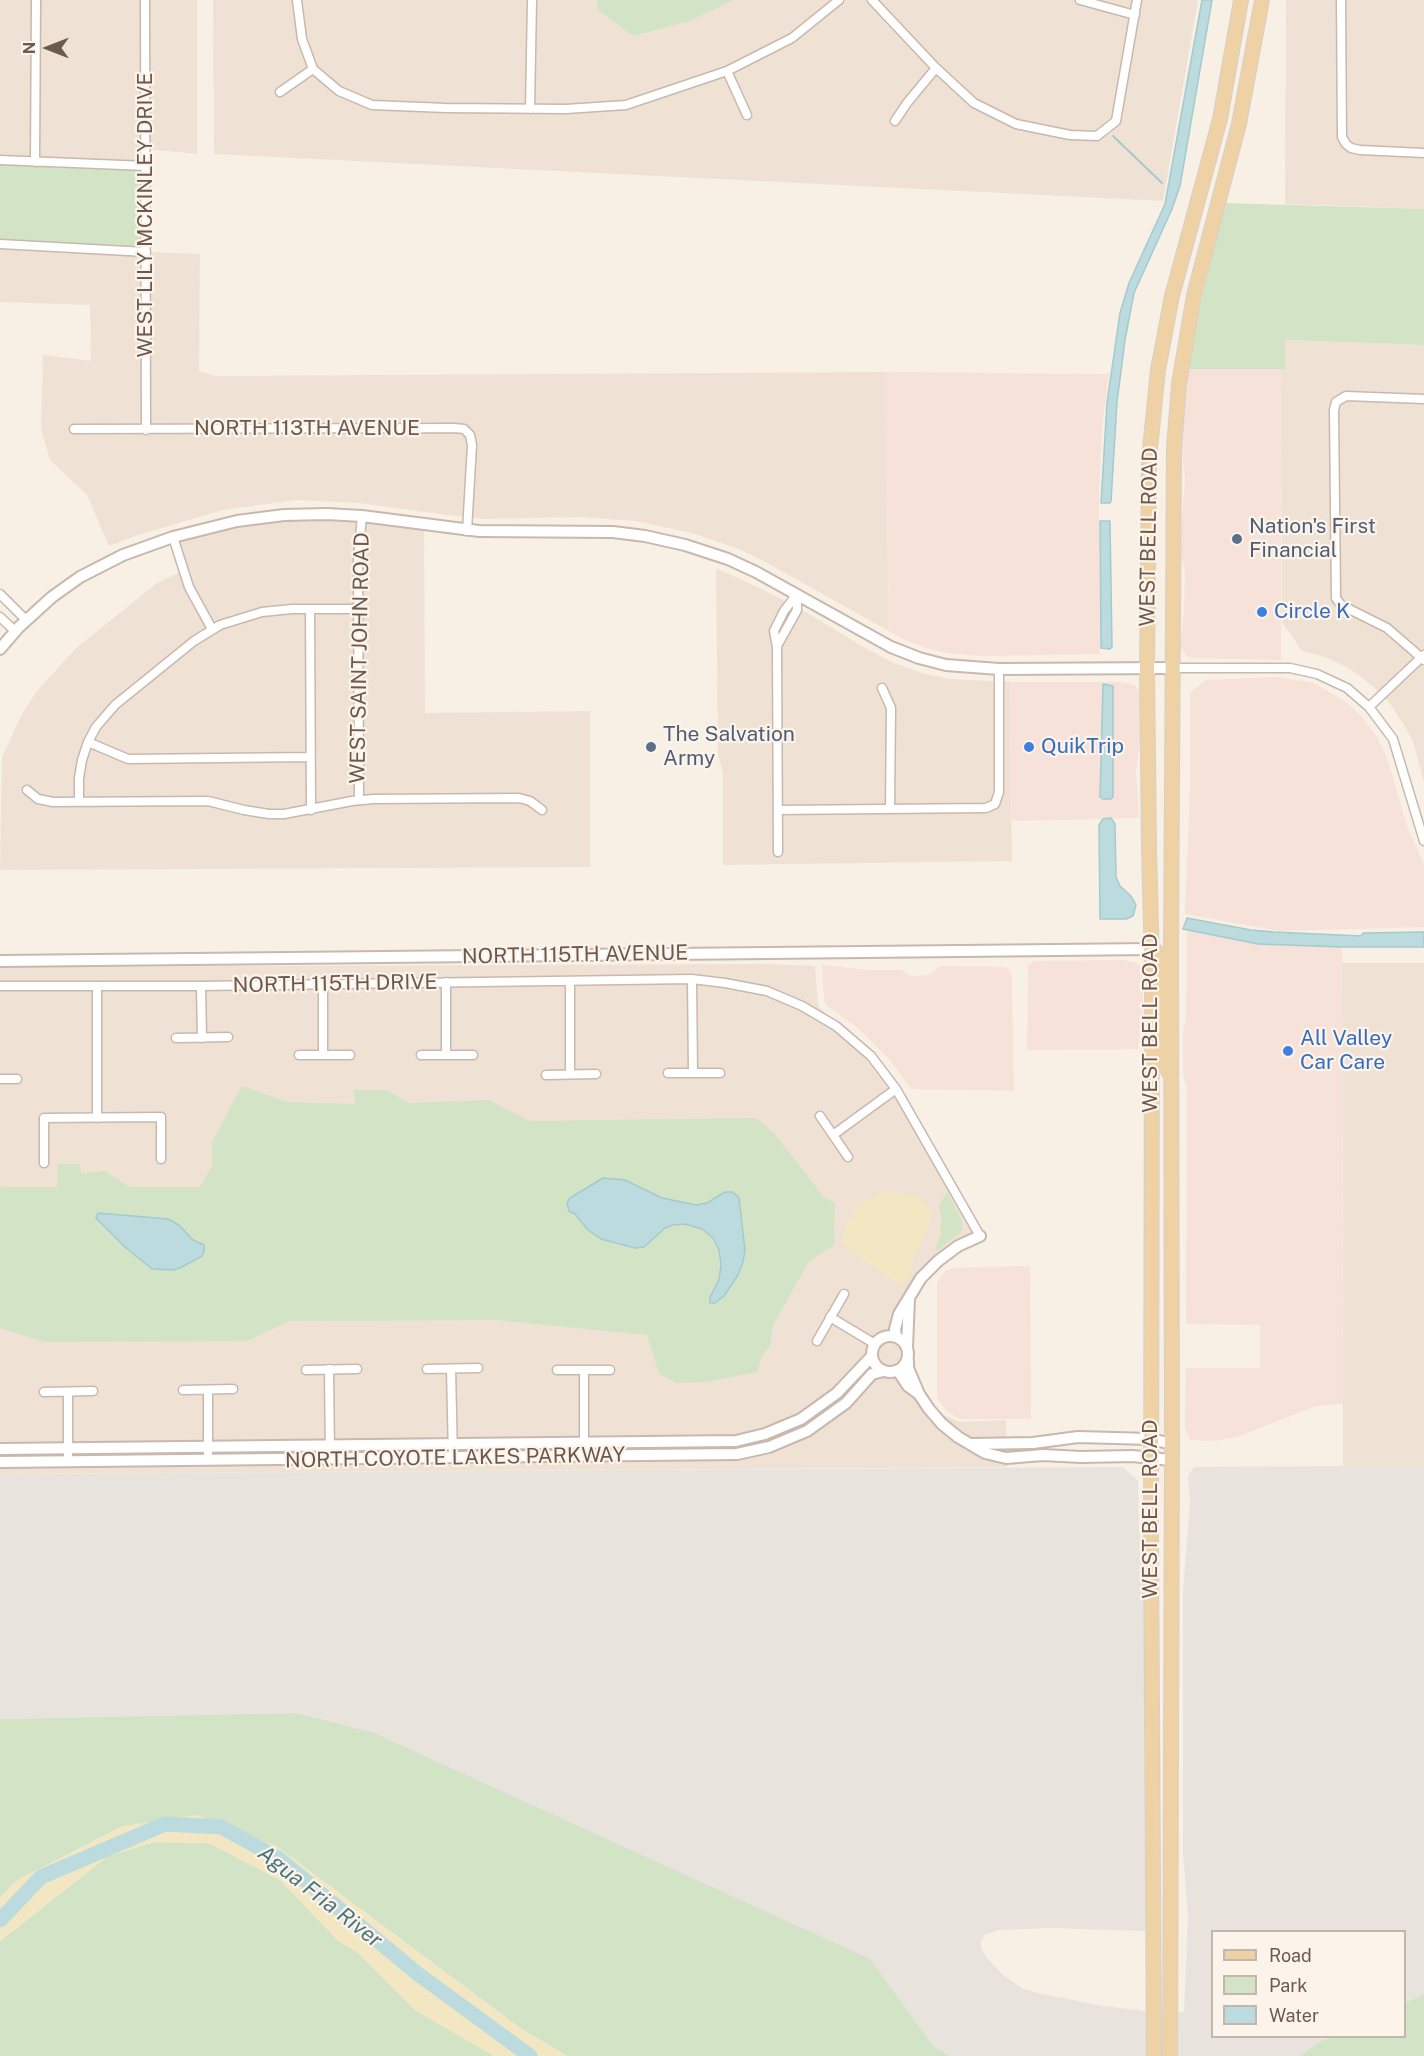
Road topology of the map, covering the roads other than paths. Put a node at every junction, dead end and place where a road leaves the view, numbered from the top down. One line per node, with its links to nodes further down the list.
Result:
1 (36, 0): 22 (street)
2 (145, 0): 23 (street, WEST LILY MCKINLEY DRIVE)
3 (297, 0): 14 (street)
4 (532, 0): 17 (street)
5 (839, 0): 15 (street)
6 (872, 0): 13 (street)
7 (1080, 0): 12 (street)
8 (1137, 0): 12 (street)
9 (1241, 0): 42 (main road, WEST BELL ROAD)
10 (1262, 0): 43 (main road, WEST BELL ROAD)
11 (1341, 0): 20 (street)
12 (1135, 15): 13 (street)
13 (936, 68): 19 (street)
14 (313, 69): 16 (street); 17 (street)
15 (727, 71): 17 (street); 18 (street)
16 (280, 92)
17 (530, 109)
18 (747, 115)
19 (895, 121)
20 (1424, 153)
21 (0, 160): 22 (street)
22 (35, 162): 23 (street)
23 (147, 166): 25 (street, WEST LILY MCKINLEY DRIVE)
24 (0, 244): 25 (street)
25 (146, 252): 28 (street, WEST LILY MCKINLEY DRIVE)
26 (1424, 399): 41 (street)
27 (74, 429): 28 (street, NORTH 113TH AVENUE)
28 (146, 430): 30 (street, NORTH 113TH AVENUE)
29 (362, 516): 30 (street); 31 (street); 35 (street, WEST SAINT JOHN ROAD)
30 (467, 531): 33 (street)
31 (173, 537): 37 (street); 38 (street)
32 (0, 594): 37 (street)
33 (797, 594): 44 (street); 55 (street)
34 (310, 609): 35 (street); 38 (street); 48 (street)
35 (357, 609): 50 (street, WEST SAINT JOHN ROAD)
36 (0, 617): 39 (street)
37 (26, 620): 39 (street)
38 (212, 629): 47 (street)
39 (15, 631): 40 (street)
40 (0, 649)
41 (1423, 657): 46 (street)
42 (1147, 668): 43 (street); 44 (street); 58 (main road, WEST BELL ROAD)
43 (1172, 668): 46 (street); 84 (main road, WEST BELL ROAD)
44 (999, 669): 52 (street)
45 (882, 688): 52 (street)
46 (1369, 707): 56 (street)
47 (88, 742): 48 (street); 51 (street)
48 (310, 757): 53 (street)
49 (27, 790): 51 (street)
50 (359, 800): 53 (street); 54 (street)
51 (79, 802): 53 (street)
52 (890, 808): 55 (street)
53 (311, 810)
54 (542, 810)
55 (778, 810): 57 (street)
56 (1424, 842)
57 (778, 852)
58 (1151, 949): 59 (street, NORTH 115TH AVENUE); 84 (main road); 86 (main road, WEST BELL ROAD)
59 (0, 962)
60 (692, 979): 61 (street, NORTH 115TH DRIVE); 77 (street); 85 (street, NORTH 115TH DRIVE)
61 (570, 981): 62 (street, NORTH 115TH DRIVE); 79 (street)
62 (446, 982): 63 (street, NORTH 115TH DRIVE); 74 (street)
63 (323, 983): 66 (street, NORTH 115TH DRIVE); 71 (street)
64 (0, 986): 65 (street, NORTH 115TH DRIVE)
65 (97, 986): 66 (street, NORTH 115TH DRIVE); 88 (street)
66 (201, 986): 69 (street)
67 (228, 1037): 69 (street)
68 (176, 1038): 69 (street)
69 (202, 1038)
70 (299, 1055): 71 (street)
71 (323, 1055): 72 (street)
72 (350, 1055)
73 (421, 1055): 74 (street)
74 (446, 1055): 75 (street)
75 (473, 1055)
76 (668, 1073): 77 (street)
77 (693, 1073): 78 (street)
78 (720, 1073)
79 (570, 1074): 80 (street); 81 (street)
80 (596, 1074)
81 (546, 1075)
82 (0, 1079): 83 (street)
83 (17, 1079)
84 (1172, 1080): 93 (main road, WEST BELL ROAD)
85 (896, 1089): 89 (street); 95 (street, NORTH 115TH DRIVE)
86 (1151, 1096): 93 (main road); 94 (main road, WEST BELL ROAD)
87 (820, 1116): 89 (street)
88 (97, 1118): 91 (street); 92 (street)
89 (833, 1135): 90 (street)
90 (848, 1157)
91 (161, 1159)
92 (44, 1163)
93 (1171, 1190): 99 (main road, WEST BELL ROAD)
94 (1152, 1224): 99 (main road); 123 (main road, WEST BELL ROAD)
95 (980, 1236): 97 (street)
96 (844, 1294): 98 (street)
97 (909, 1296): 100 (street); 102 (street)
98 (830, 1317): 101 (street); 103 (street)
99 (1171, 1322): 126 (main road, WEST BELL ROAD)
100 (896, 1337): 102 (street); 103 (street)
101 (817, 1341)
102 (907, 1347): 104 (street)
103 (874, 1350): 114 (street); 124 (street, NORTH COYOTE LAKES PARKWAY)
104 (908, 1360): 115 (street); 122 (street)
105 (478, 1368): 109 (street)
106 (329, 1369): 107 (street); 110 (street); 128 (street)
107 (357, 1369)
108 (427, 1369): 109 (street)
109 (451, 1369): 127 (street)
110 (306, 1370)
111 (557, 1370): 112 (street)
112 (584, 1370): 113 (street); 124 (street)
113 (609, 1370)
114 (883, 1371): 115 (street); 132 (street, NORTH COYOTE LAKES PARKWAY)
115 (898, 1371): 122 (street)
116 (208, 1389): 117 (street); 118 (street); 129 (street)
117 (233, 1389)
118 (183, 1390)
119 (93, 1391): 121 (street)
120 (44, 1392): 121 (street)
121 (68, 1392): 130 (street)
122 (919, 1394): 125 (street)
123 (1151, 1439): 125 (street); 126 (street); 134 (main road, WEST BELL ROAD)
124 (584, 1443): 127 (street, NORTH COYOTE LAKES PARKWAY); 132 (street)
125 (972, 1444): 134 (street)
126 (1172, 1444): 137 (main road, WEST BELL ROAD)
127 (453, 1445): 128 (street, NORTH COYOTE LAKES PARKWAY); 133 (street)
128 (330, 1446): 129 (street, NORTH COYOTE LAKES PARKWAY); 135 (street)
129 (208, 1447): 130 (street, NORTH COYOTE LAKES PARKWAY); 136 (street)
130 (68, 1448): 131 (street, NORTH COYOTE LAKES PARKWAY); 138 (street)
131 (0, 1449)
132 (584, 1457): 133 (street, NORTH COYOTE LAKES PARKWAY)
133 (453, 1458): 135 (street, NORTH COYOTE LAKES PARKWAY)
134 (1152, 1458): 137 (street); 140 (main road, WEST BELL ROAD)
135 (330, 1459): 136 (street, NORTH COYOTE LAKES PARKWAY)
136 (208, 1460): 138 (street, NORTH COYOTE LAKES PARKWAY)
137 (1171, 1460): 141 (main road, WEST BELL ROAD)
138 (68, 1461): 139 (street, NORTH COYOTE LAKES PARKWAY)
139 (0, 1462)
140 (1154, 2056)
141 (1170, 2056)

